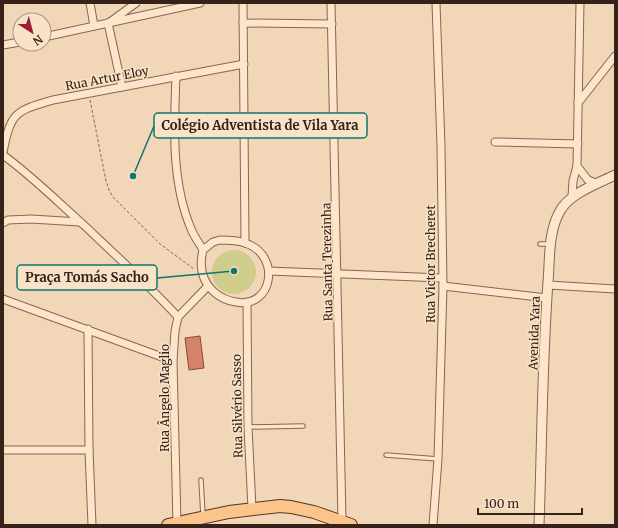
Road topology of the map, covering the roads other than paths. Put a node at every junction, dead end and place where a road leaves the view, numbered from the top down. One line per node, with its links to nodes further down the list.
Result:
1 (90, 3): 11 (street)
2 (136, 3): 8 (street)
3 (200, 3): 8 (street)
4 (243, 3): 9 (street)
5 (332, 3): 10 (street, Rua Santa Terezinha)
6 (436, 3): 33 (street, Rua Victor Brecheret)
7 (580, 3): 17 (street)
8 (108, 23): 11 (street); 16 (street)
9 (243, 23): 10 (street); 14 (street)
10 (332, 24): 32 (street, Rua Santa Terezinha)
11 (94, 26): 12 (street)
12 (52, 35)
13 (615, 56): 17 (street)
14 (244, 64): 15 (street, Rua Artur Eloy); 27 (street)
15 (176, 76): 16 (street, Rua Artur Eloy); 30 (street)
16 (122, 86): 20 (street, Rua Artur Eloy)
17 (578, 103): 19 (street)
18 (495, 142): 19 (street)
19 (578, 144): 21 (street)
20 (3, 153): 25 (street)
21 (577, 166): 23 (street); 24 (street)
22 (615, 175): 23 (street, Avenida Yara)
23 (598, 184): 24 (street, Avenida Yara)
24 (572, 197): 29 (street, Avenida Yara)
25 (80, 222): 26 (street); 41 (street)
26 (3, 223)
27 (246, 243): 30 (street); 31 (street)
28 (540, 244): 29 (lane)
29 (550, 244): 34 (street, Avenida Yara)
30 (203, 250): 35 (street)
31 (269, 270): 32 (street); 40 (street)
32 (338, 273): 33 (street); 53 (street, Rua Santa Terezinha)
33 (442, 278): 36 (street, Rua Victor Brecheret)
34 (548, 285): 37 (street); 38 (street, Avenida Yara)
35 (208, 286): 40 (street); 41 (street)
36 (443, 286): 38 (street); 49 (street, Rua Victor Brecheret)
37 (615, 289)
38 (547, 298): 57 (street, Avenida Yara)
39 (3, 299): 42 (street)
40 (247, 302): 45 (street, Rua Silvério Sasso)
41 (178, 317): 43 (street, Rua Ângelo Maglio)
42 (88, 330): 43 (street); 47 (street)
43 (173, 361): 54 (street, Rua Ângelo Maglio)
44 (302, 426): 45 (lane)
45 (248, 427): 51 (street, Rua Silvério Sasso)
46 (3, 450): 47 (street)
47 (89, 450): 55 (street)
48 (386, 455): 49 (lane)
49 (438, 459): 56 (street, Rua Victor Brecheret)
50 (201, 480): 52 (lane)
51 (252, 508): 52 (main road); 53 (main road)
52 (203, 517): 54 (main road)
53 (347, 523)
54 (172, 524)
55 (92, 525)
56 (433, 525)
57 (539, 525)

